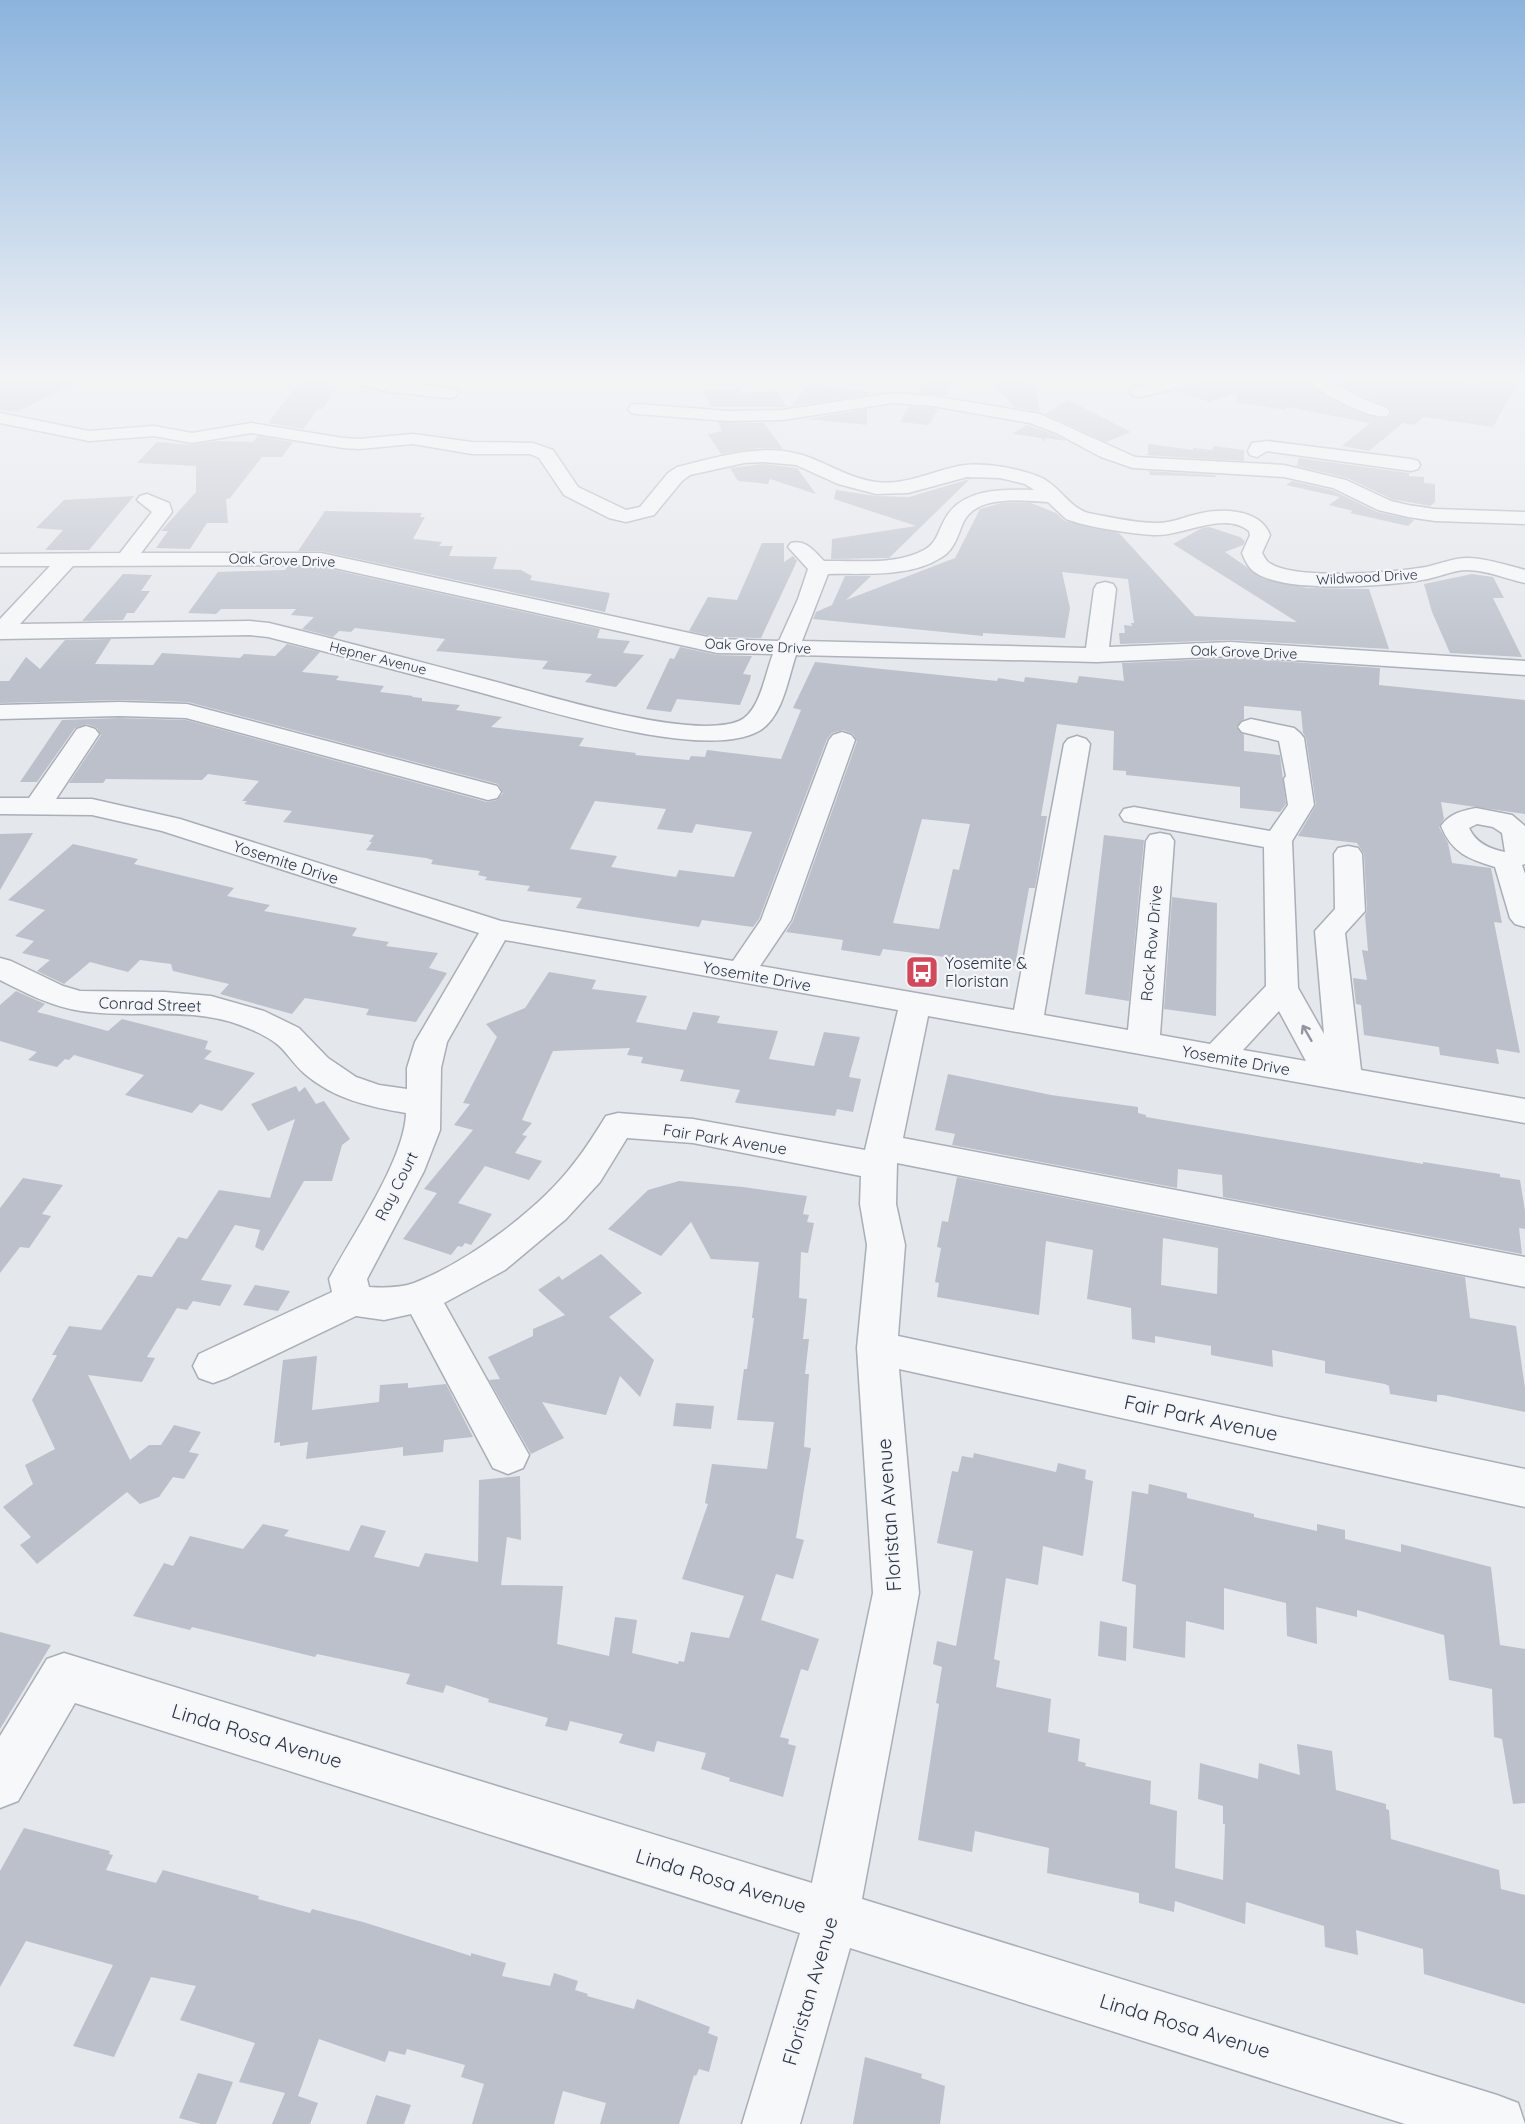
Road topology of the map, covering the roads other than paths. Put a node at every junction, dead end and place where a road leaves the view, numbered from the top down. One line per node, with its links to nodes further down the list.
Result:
1 (562, 477): 2 (street, Wildwood Drive)
2 (675, 477)
3 (839, 477): 4 (street, Wildwood Drive)
4 (944, 477)
5 (1023, 477): 7 (street, Wildwood Drive)
6 (1316, 477): 9 (street)
7 (1053, 496): 14 (street); 15 (street, Wildwood Drive)
8 (147, 500): 12 (street)
9 (1525, 518)
10 (798, 547): 14 (street)
11 (68, 559): 12 (street, Oak Grove Drive); 13 (street, Oak Grove Drive); 17 (street)
12 (126, 559): 18 (street, Oak Grove Drive)
13 (0, 560)
14 (819, 568): 18 (street)
15 (1525, 577)
16 (1105, 589): 19 (street)
17 (0, 632): 18 (street, Hepner Avenue)
18 (787, 648): 19 (street, Oak Grove Drive)
19 (1097, 656): 20 (street, Oak Grove Drive)
20 (1525, 668)
21 (0, 712): 26 (street)
22 (1251, 727): 31 (street)
23 (86, 734): 28 (street)
24 (842, 740): 37 (street)
25 (1077, 744): 40 (street)
26 (488, 792)
27 (0, 806): 28 (street, Yosemite Drive)
28 (39, 806): 35 (street, Yosemite Drive)
29 (1134, 815): 31 (street)
30 (1160, 841): 41 (street, Rock Row Drive)
31 (1278, 841): 38 (street)
32 (1348, 854): 43 (street)
33 (1507, 862): 34 (street)
34 (1525, 918)
35 (496, 929): 37 (street, Yosemite Drive); 44 (street, Ray Court)
36 (0, 968): 44 (street, Conrad Street)
37 (740, 973): 39 (street, Yosemite Drive)
38 (1282, 988): 42 (street); 43 (street, one-way to 38)
39 (915, 1004): 40 (street, Yosemite Drive); 46 (street, Floristan Avenue)
40 (1027, 1024): 41 (street, Yosemite Drive)
41 (1143, 1044): 42 (street, Yosemite Drive)
42 (1217, 1057): 43 (street, Yosemite Drive)
43 (1339, 1078): 45 (street, Yosemite Drive)
44 (425, 1104): 49 (street, Ray Court)
45 (1525, 1111)
46 (881, 1157): 47 (street); 48 (street, Fair Park Avenue); 50 (street, Floristan Avenue)
47 (1525, 1272)
48 (421, 1297): 49 (street, Fair Park Avenue); 52 (street)
49 (353, 1300): 51 (street)
50 (877, 1348): 53 (street, Fair Park Avenue); 55 (street, Floristan Avenue)
51 (213, 1366)
52 (508, 1455)
53 (1525, 1488)
54 (0, 1783): 55 (street, Linda Rosa Avenue)
55 (832, 1916): 56 (street, Floristan Avenue); 57 (street, Linda Rosa Avenue)
56 (771, 2124)
57 (1497, 2124)

